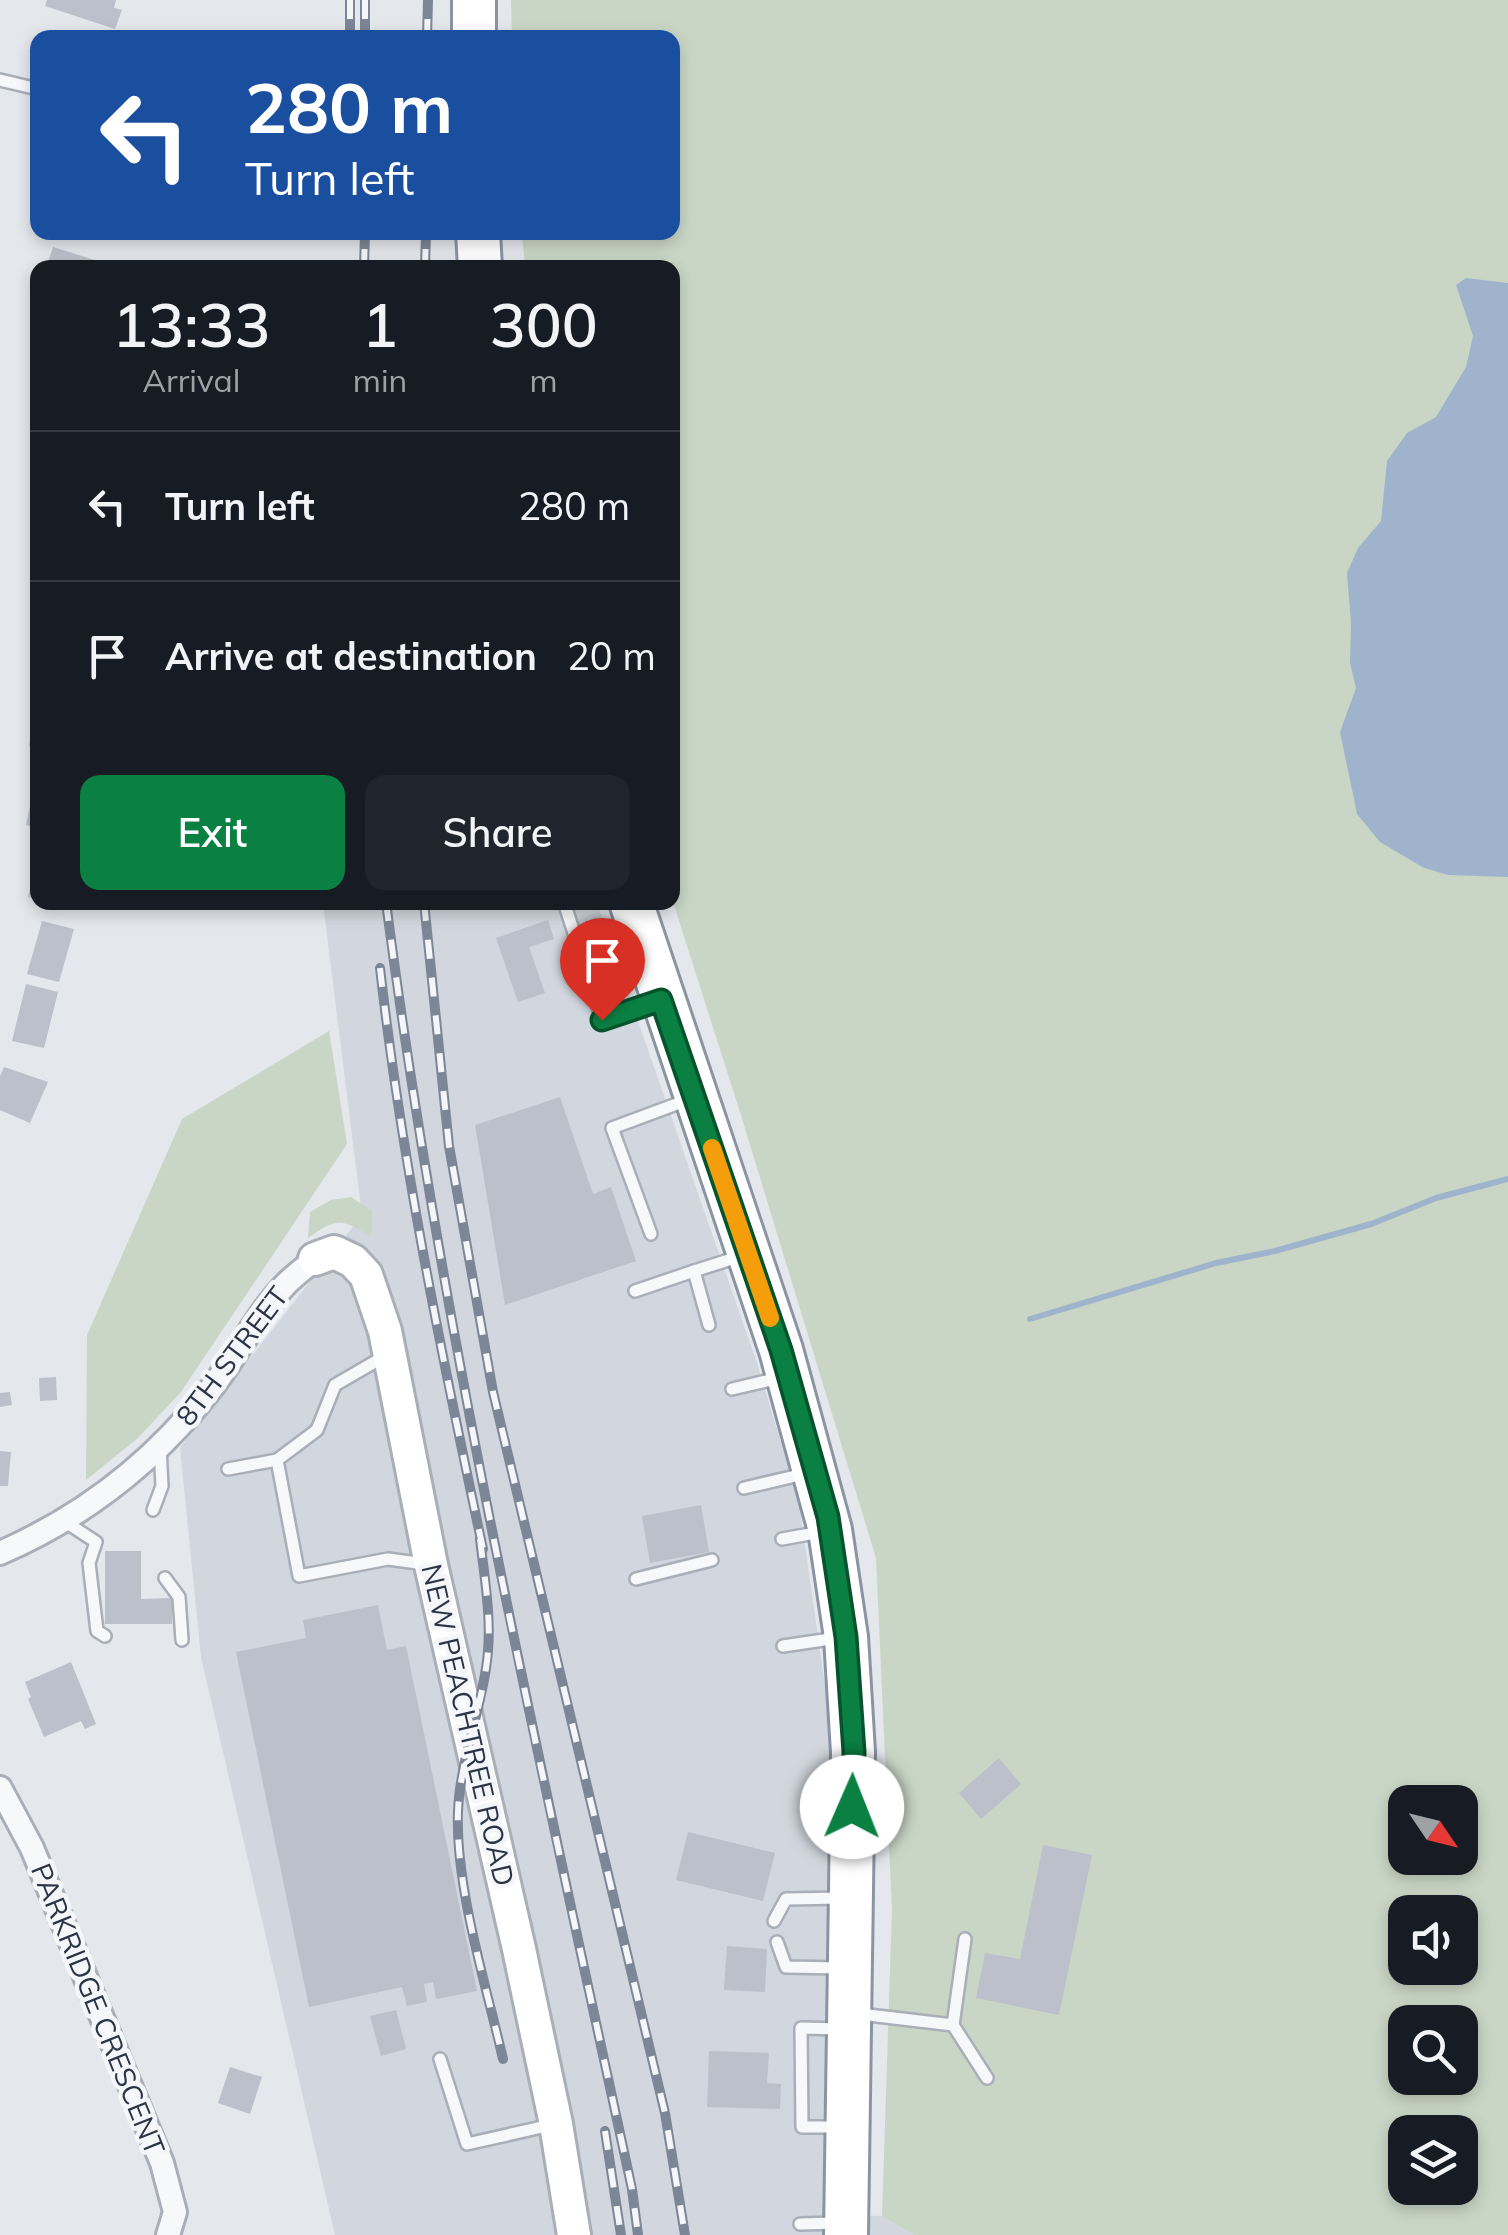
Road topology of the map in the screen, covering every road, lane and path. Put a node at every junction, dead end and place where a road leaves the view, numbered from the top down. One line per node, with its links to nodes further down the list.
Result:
1 (474, 0): 2 (highway)
2 (474, 30)
3 (0, 80): 4 (lane)
4 (30, 86)
5 (567, 910): 7 (lane)
6 (633, 910): 7 (highway)
7 (661, 1000): 8 (highway)
8 (694, 1098): 9 (lane); 10 (highway)
9 (652, 1234)
10 (748, 1254): 12 (lane); 16 (highway)
11 (316, 1259): 15 (street, NEW PEACHTREE ROAD); 18 (street, 8TH STREET)
12 (694, 1270): 13 (lane); 14 (lane)
13 (635, 1292)
14 (709, 1325)
15 (389, 1354): 19 (lane); 29 (street, NEW PEACHTREE ROAD)
16 (788, 1376): 17 (lane); 21 (highway)
17 (732, 1389)
18 (160, 1447): 23 (lane); 24 (street, 8TH STREET)
19 (276, 1460): 20 (lane); 29 (lane)
20 (228, 1469)
21 (816, 1472): 22 (lane); 25 (highway)
22 (744, 1488)
23 (153, 1510)
24 (64, 1521): 27 (street, 8TH STREET); 32 (lane)
25 (830, 1530): 26 (lane); 33 (highway)
26 (782, 1539)
27 (0, 1553)
28 (712, 1560): 31 (lane)
29 (431, 1565): 46 (street, NEW PEACHTREE ROAD)
30 (165, 1578): 34 (lane)
31 (636, 1579)
32 (104, 1636)
33 (846, 1637): 35 (lane); 37 (highway)
34 (182, 1640)
35 (783, 1646)
36 (0, 1788): 49 (street, PARKRIDGE CRESCENT)
37 (853, 1898): 38 (lane); 41 (highway)
38 (774, 1922)
39 (965, 1939): 43 (lane)
40 (776, 1942): 41 (lane)
41 (851, 1968): 42 (highway)
42 (851, 2021): 43 (lane); 48 (highway)
43 (953, 2025): 45 (lane)
44 (440, 2059): 46 (lane)
45 (987, 2078)
46 (556, 2124): 50 (street, NEW PEACHTREE ROAD)
47 (800, 2224): 48 (lane)
48 (846, 2229)
49 (168, 2235)
50 (574, 2235)

